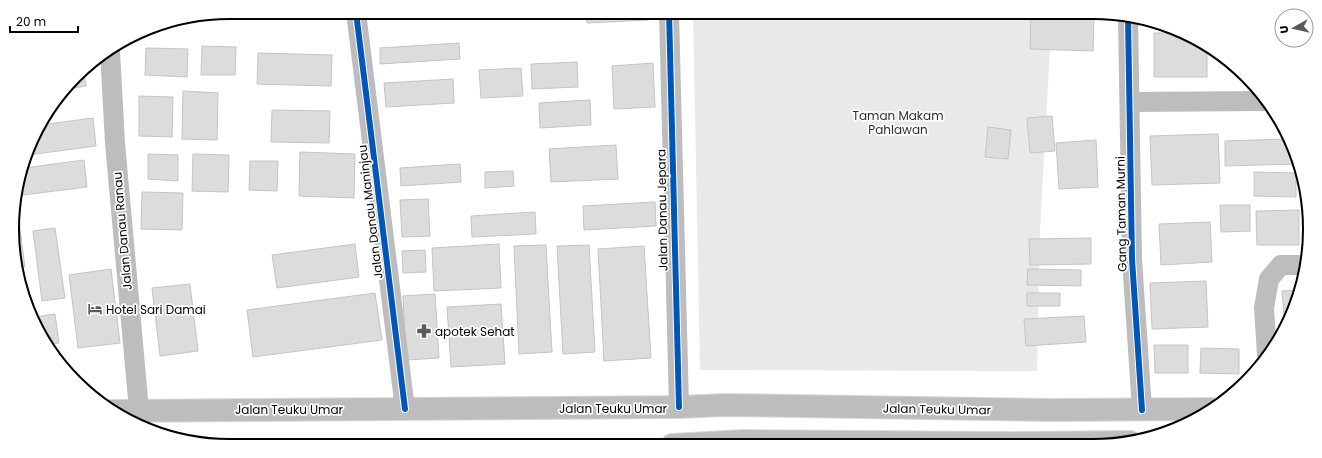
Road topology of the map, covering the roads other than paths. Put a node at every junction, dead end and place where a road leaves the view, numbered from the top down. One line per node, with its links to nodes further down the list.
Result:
1 (357, 19): 11 (street, Jalan Danau Maninjau)
2 (669, 19): 10 (street, Jalan Danau Jepara)
3 (1128, 22): 6 (street, Gang Taman Murni)
4 (110, 55): 13 (street, Jalan Danau Ranau)
5 (1259, 100): 6 (street)
6 (1130, 102): 15 (street, Gang Taman Murni)
7 (1300, 265): 8 (street)
8 (1267, 348)
9 (745, 406): 10 (highway, Jalan Teuku Umar); 14 (highway, Jalan Teuku Umar); 17 (highway)
10 (679, 407): 11 (highway, Jalan Teuku Umar)
11 (405, 409): 13 (highway, Jalan Teuku Umar)
12 (1201, 409): 15 (highway, Jalan Teuku Umar)
13 (138, 410): 16 (highway, Jalan Teuku Umar)
14 (1052, 410): 15 (highway, Jalan Teuku Umar); 18 (highway)
15 (1142, 410)
16 (123, 411)
17 (744, 439)
18 (1056, 439)

